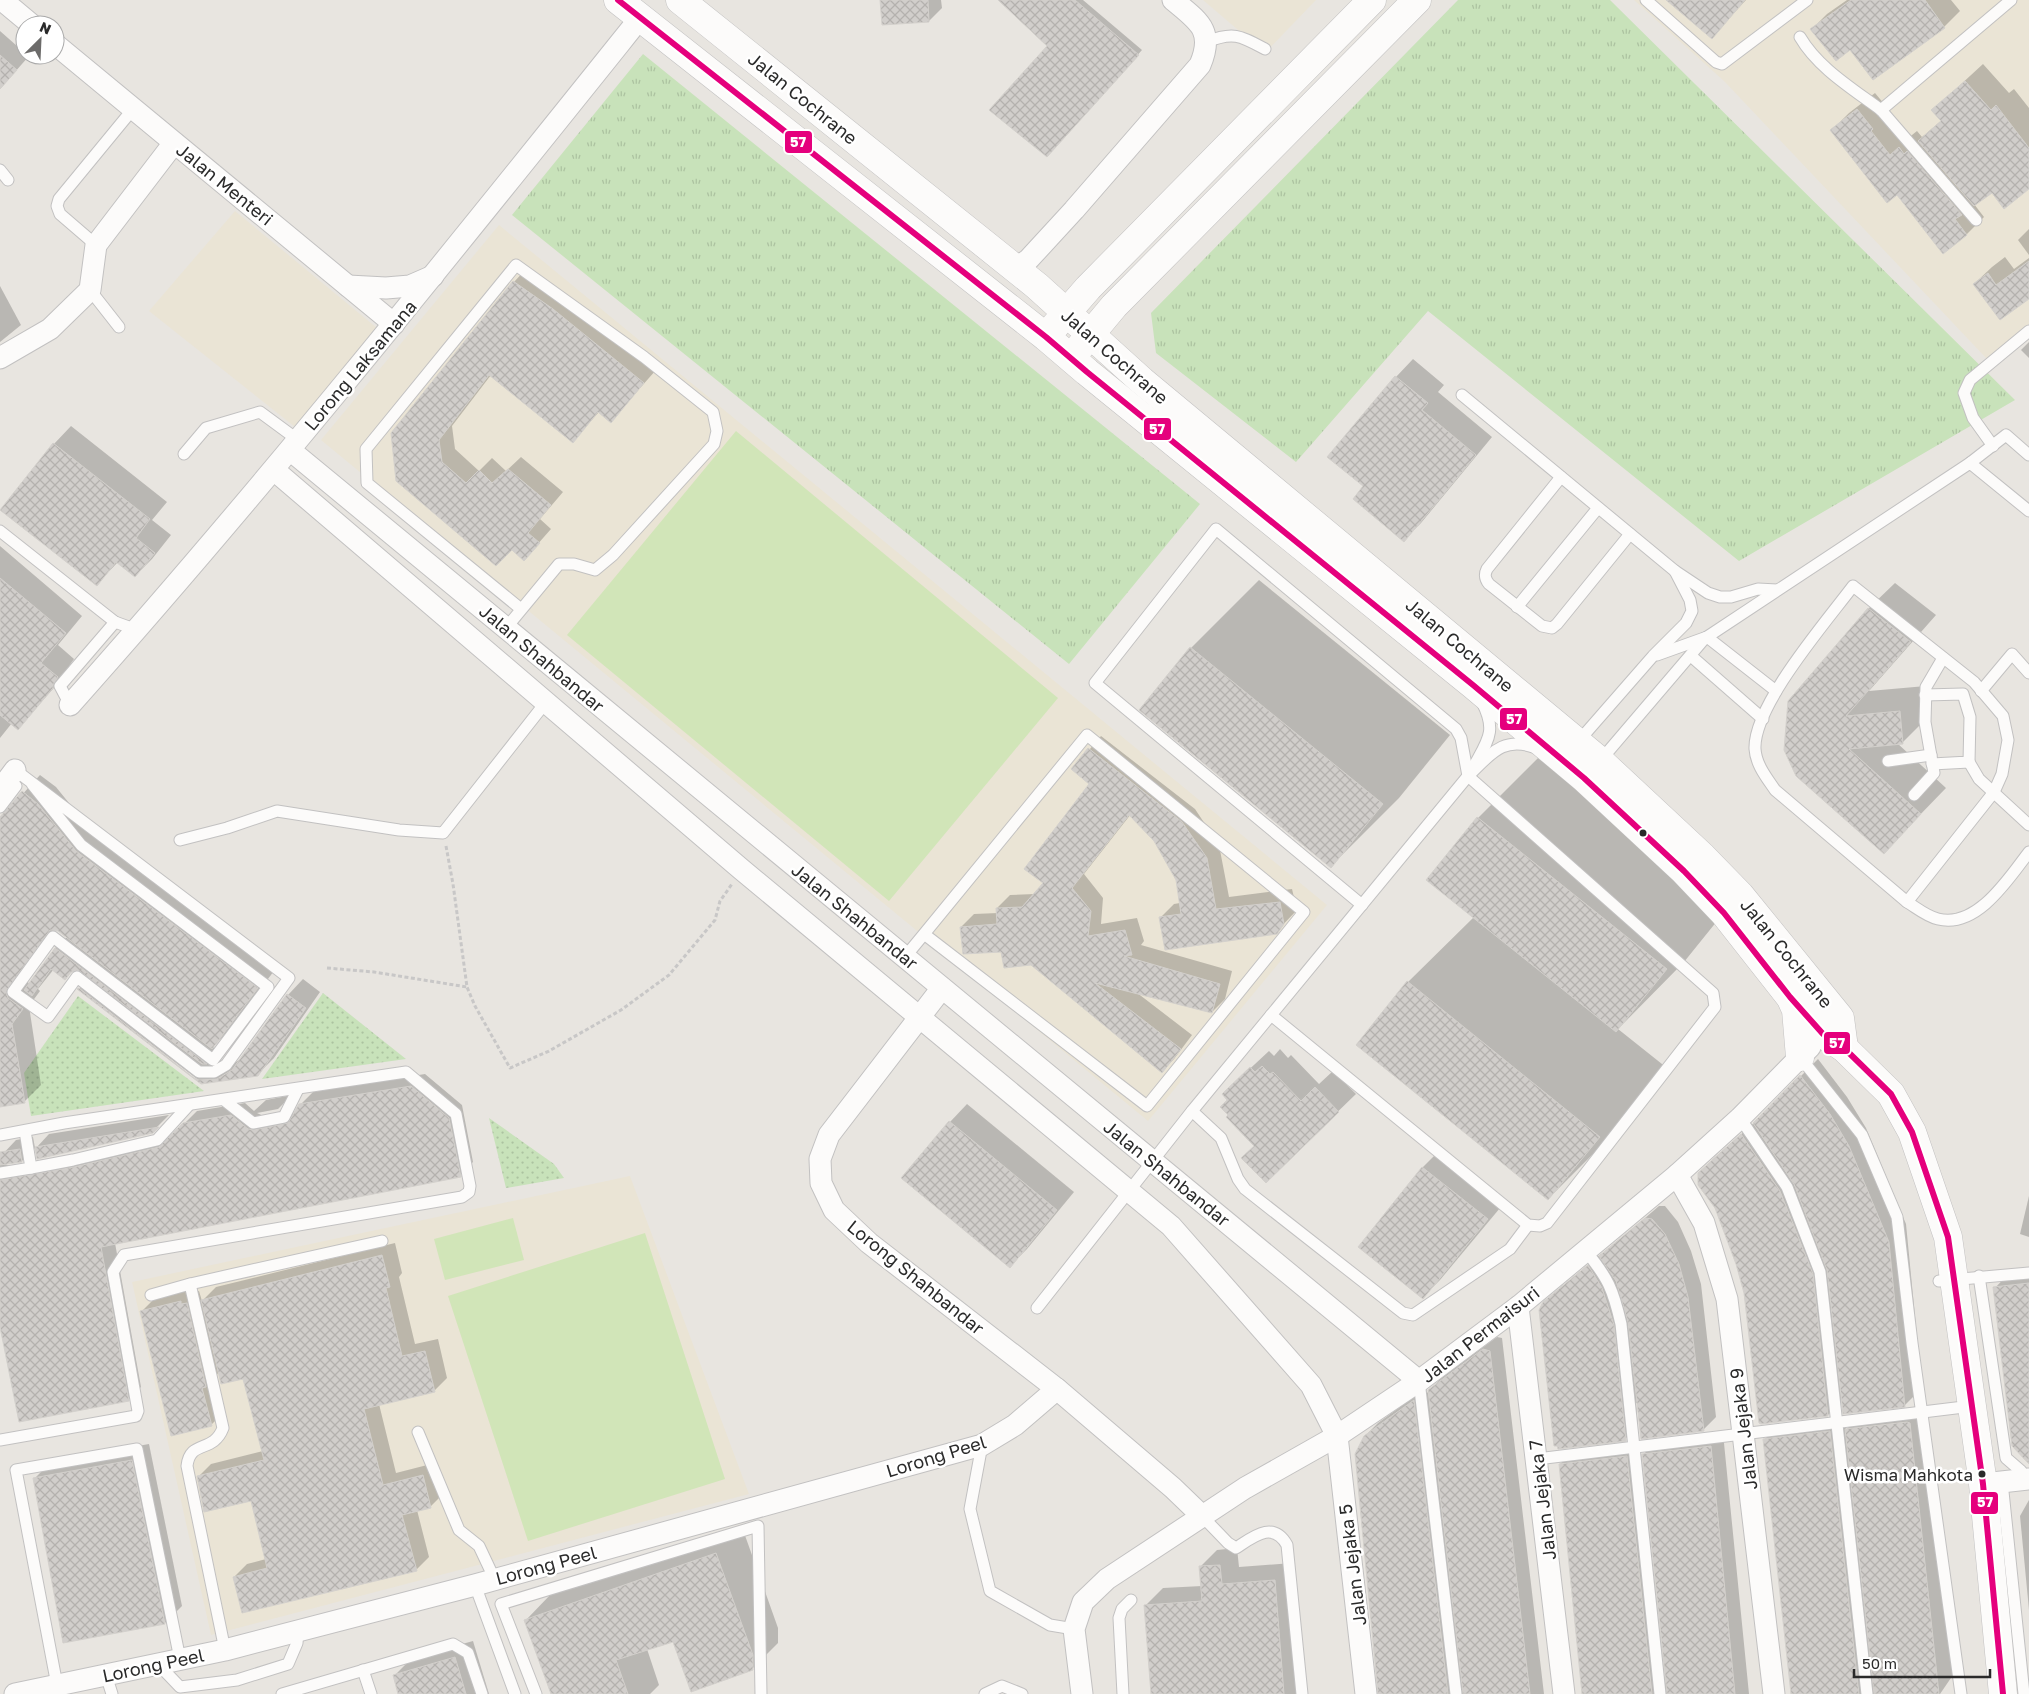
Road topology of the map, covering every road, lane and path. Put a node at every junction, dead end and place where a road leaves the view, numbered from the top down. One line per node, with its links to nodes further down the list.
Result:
1 (2, 0): 10 (street)
2 (618, 0): 11 (street, Jalan Cochrane)
3 (680, 0): 23 (street, Jalan Cochrane)
4 (1173, 0): 13 (street)
5 (1372, 0): 27 (street)
6 (1417, 0): 31 (street)
7 (1646, 0): 8 (lane)
8 (1807, 0)
9 (2011, 0): 17 (lane)
10 (20, 15)
11 (640, 18): 24 (street, Lorong Laksamana); 32 (street, Jalan Cochrane)
12 (1800, 37): 17 (lane)
13 (1207, 42): 14 (lane); 23 (street)
14 (1265, 49)
15 (65, 52): 16 (street, Jalan Menteri)
16 (133, 108): 18 (street, Jalan Menteri); 22 (lane)
17 (1882, 110): 21 (lane)
18 (174, 143): 22 (street); 25 (street, Jalan Menteri)
19 (0, 170): 20 (lane)
20 (8, 180)
21 (1976, 220)
22 (96, 245): 26 (street)
23 (1015, 269): 27 (street, Jalan Cochrane)
24 (434, 276): 25 (street); 28 (street, Lorong Laksamana)
25 (348, 286): 28 (street, Jalan Menteri)
26 (90, 290): 29 (lane); 33 (street)
27 (1066, 313): 31 (street, Jalan Cochrane); 32 (street)
28 (394, 324): 36 (street, Lorong Laksamana)
29 (119, 327)
30 (2029, 331): 37 (lane)
31 (1090, 334): 34 (street); 66 (street, Jalan Cochrane)
32 (1046, 337): 34 (street, Jalan Cochrane)
33 (0, 358)
34 (1070, 358): 59 (street, Jalan Cochrane)
35 (1462, 395): 42 (lane)
36 (294, 445): 38 (lane); 41 (street, Lorong Laksamana); 52 (street, Jalan Shahbandar)
37 (1993, 446): 39 (lane); 40 (lane)
38 (184, 454)
39 (2029, 455)
40 (1970, 463): 44 (lane); 48 (lane)
41 (274, 470): 53 (street, Lorong Laksamana); 63 (street, Jalan Shahbandar)
42 (1561, 477): 43 (lane); 49 (lane)
43 (1598, 508): 46 (lane); 49 (lane)
44 (2029, 511)
45 (0, 531): 51 (lane)
46 (1630, 534): 47 (lane); 49 (lane)
47 (1675, 571): 48 (lane); 55 (lane)
48 (1777, 590): 54 (lane)
49 (1518, 607)
50 (521, 609): 50 (lane); 52 (lane)
51 (115, 622): 53 (lane); 64 (lane)
52 (506, 628): 85 (street, Jalan Shahbandar)
53 (136, 630): 64 (street, Lorong Laksamana)
54 (1706, 637): 55 (lane); 56 (lane); 60 (lane)
55 (1652, 656): 66 (lane)
56 (1690, 656): 65 (lane); 70 (lane)
57 (1943, 658): 60 (lane); 61 (lane); 62 (lane)
58 (2029, 673): 61 (lane)
59 (1473, 685): 66 (street, Jalan Cochrane); 71 (lane)
60 (1776, 691): 65 (lane)
61 (1981, 691): 74 (lane)
62 (1925, 695): 67 (lane); 69 (lane)
63 (546, 702): 78 (lane); 81 (street, Jalan Shahbandar)
64 (70, 705)
65 (1763, 719): 82 (lane)
66 (1570, 751): 70 (street, Jalan Cochrane); 71 (lane)
67 (1931, 760): 68 (lane); 69 (lane); 75 (lane)
68 (1888, 761)
69 (1969, 762): 74 (lane)
70 (1592, 770): 89 (street, Jalan Cochrane); 92 (street, Jalan Cochrane)
71 (1468, 776): 83 (lane); 83 (lane); 106 (lane)
72 (23, 777): 72 (lane); 73 (street); 76 (lane)
73 (0, 790)
74 (1994, 792): 77 (lane); 82 (lane)
75 (1914, 795)
76 (0, 807)
77 (2029, 825)
78 (443, 833): 79 (lane); 87 (path)
79 (180, 840)
80 (2029, 852): 82 (lane)
81 (741, 869): 87 (path); 91 (street, Jalan Shahbandar)
82 (1907, 902)
83 (1362, 905): 90 (lane)
84 (924, 934): 84 (lane); 85 (lane)
85 (905, 957): 88 (street, Jalan Shahbandar)
86 (327, 968): 87 (path)
87 (467, 987)
88 (942, 988): 91 (street, Lorong Shahbandar); 101 (street, Jalan Shahbandar)
89 (1790, 997): 92 (street, Jalan Cochrane); 93 (street)
90 (1271, 1015): 97 (lane); 106 (lane)
91 (919, 1018): 105 (street, Jalan Shahbandar); 116 (street, Lorong Shahbandar)
92 (1836, 1033): 93 (street, Jalan Permaisuri); 110 (street)
93 (1800, 1057): 98 (street, Jalan Permaisuri); 118 (lane)
94 (298, 1089): 95 (lane); 95 (lane); 123 (lane)
95 (224, 1100): 96 (lane)
96 (188, 1106): 99 (lane); 102 (lane)
97 (1192, 1111): 101 (lane); 106 (lane)
98 (1740, 1118): 104 (street, Jalan Permaisuri); 119 (lane)
99 (25, 1131): 100 (lane); 102 (lane)
100 (0, 1135)
101 (1152, 1161): 105 (lane); 115 (street, Jalan Shahbandar)
102 (31, 1168): 103 (lane)
103 (0, 1173)
104 (1677, 1175): 108 (street, Jalan Permaisuri); 121 (street, Jalan Jejaka 9)
105 (1128, 1191): 114 (lane); 122 (street, Jalan Shahbandar)
106 (1528, 1225)
107 (382, 1242): 111 (lane)
108 (1585, 1250): 113 (street, Jalan Permaisuri); 125 (lane)
109 (2029, 1273): 110 (lane)
110 (1958, 1279): 117 (street); 127 (lane)
111 (190, 1284): 112 (lane); 137 (lane)
112 (151, 1295)
113 (1518, 1307): 115 (street, Jalan Permaisuri); 126 (street, Jalan Jejaka 7)
114 (1037, 1308)
115 (1420, 1381): 122 (street, Jalan Permaisuri); 156 (lane)
116 (1057, 1389): 124 (street, Lorong Peel); 128 (street, Lorong Shahbandar)
117 (1973, 1406): 118 (lane); 127 (street)
118 (1922, 1412): 119 (lane); 161 (lane)
119 (1835, 1423): 121 (lane); 160 (lane)
120 (418, 1432): 131 (lane)
121 (1744, 1434): 125 (lane); 159 (street, Jalan Jejaka 9)
122 (1337, 1436): 128 (street, Jalan Permaisuri); 155 (street, Jalan Jejaka 5)
123 (0, 1440)
124 (982, 1444): 129 (street, Lorong Peel); 135 (lane)
125 (1633, 1448): 126 (lane); 158 (lane)
126 (1537, 1459): 157 (street, Jalan Jejaka 7)
127 (2009, 1481): 162 (street); 163 (lane)
128 (1201, 1515): 135 (street, Jalan Permaisuri); 154 (lane)
129 (566, 1560): 130 (street, Lorong Peel); 132 (lane)
130 (545, 1566): 131 (street, Lorong Peel); 133 (lane)
131 (485, 1582): 136 (street, Lorong Peel); 147 (lane)
132 (572, 1582): 133 (lane); 149 (lane)
133 (552, 1588): 148 (lane)
134 (1131, 1600): 153 (lane)
135 (1074, 1629): 152 (street)
136 (298, 1631): 137 (street, Lorong Peel); 139 (lane)
137 (225, 1650): 138 (street, Lorong Peel)
138 (180, 1659): 139 (street, Lorong Peel); 142 (lane)
139 (158, 1664): 141 (street, Lorong Peel)
140 (363, 1670): 144 (lane); 145 (lane); 146 (lane)
141 (109, 1684): 142 (street, Lorong Peel)
142 (57, 1685): 143 (street, Lorong Peel)
143 (15, 1694)
144 (282, 1694)
145 (371, 1694)
146 (482, 1694)
147 (515, 1694)
148 (536, 1694)
149 (761, 1694)
150 (985, 1694): 151 (lane)
151 (1022, 1694)
152 (1082, 1694)
153 (1123, 1694)
154 (1302, 1694)
155 (1366, 1694)
156 (1456, 1694)
157 (1564, 1694)
158 (1660, 1694)
159 (1774, 1694)
160 (1867, 1694)
161 (1961, 1694)
162 (2003, 1694)
163 (2024, 1694)

